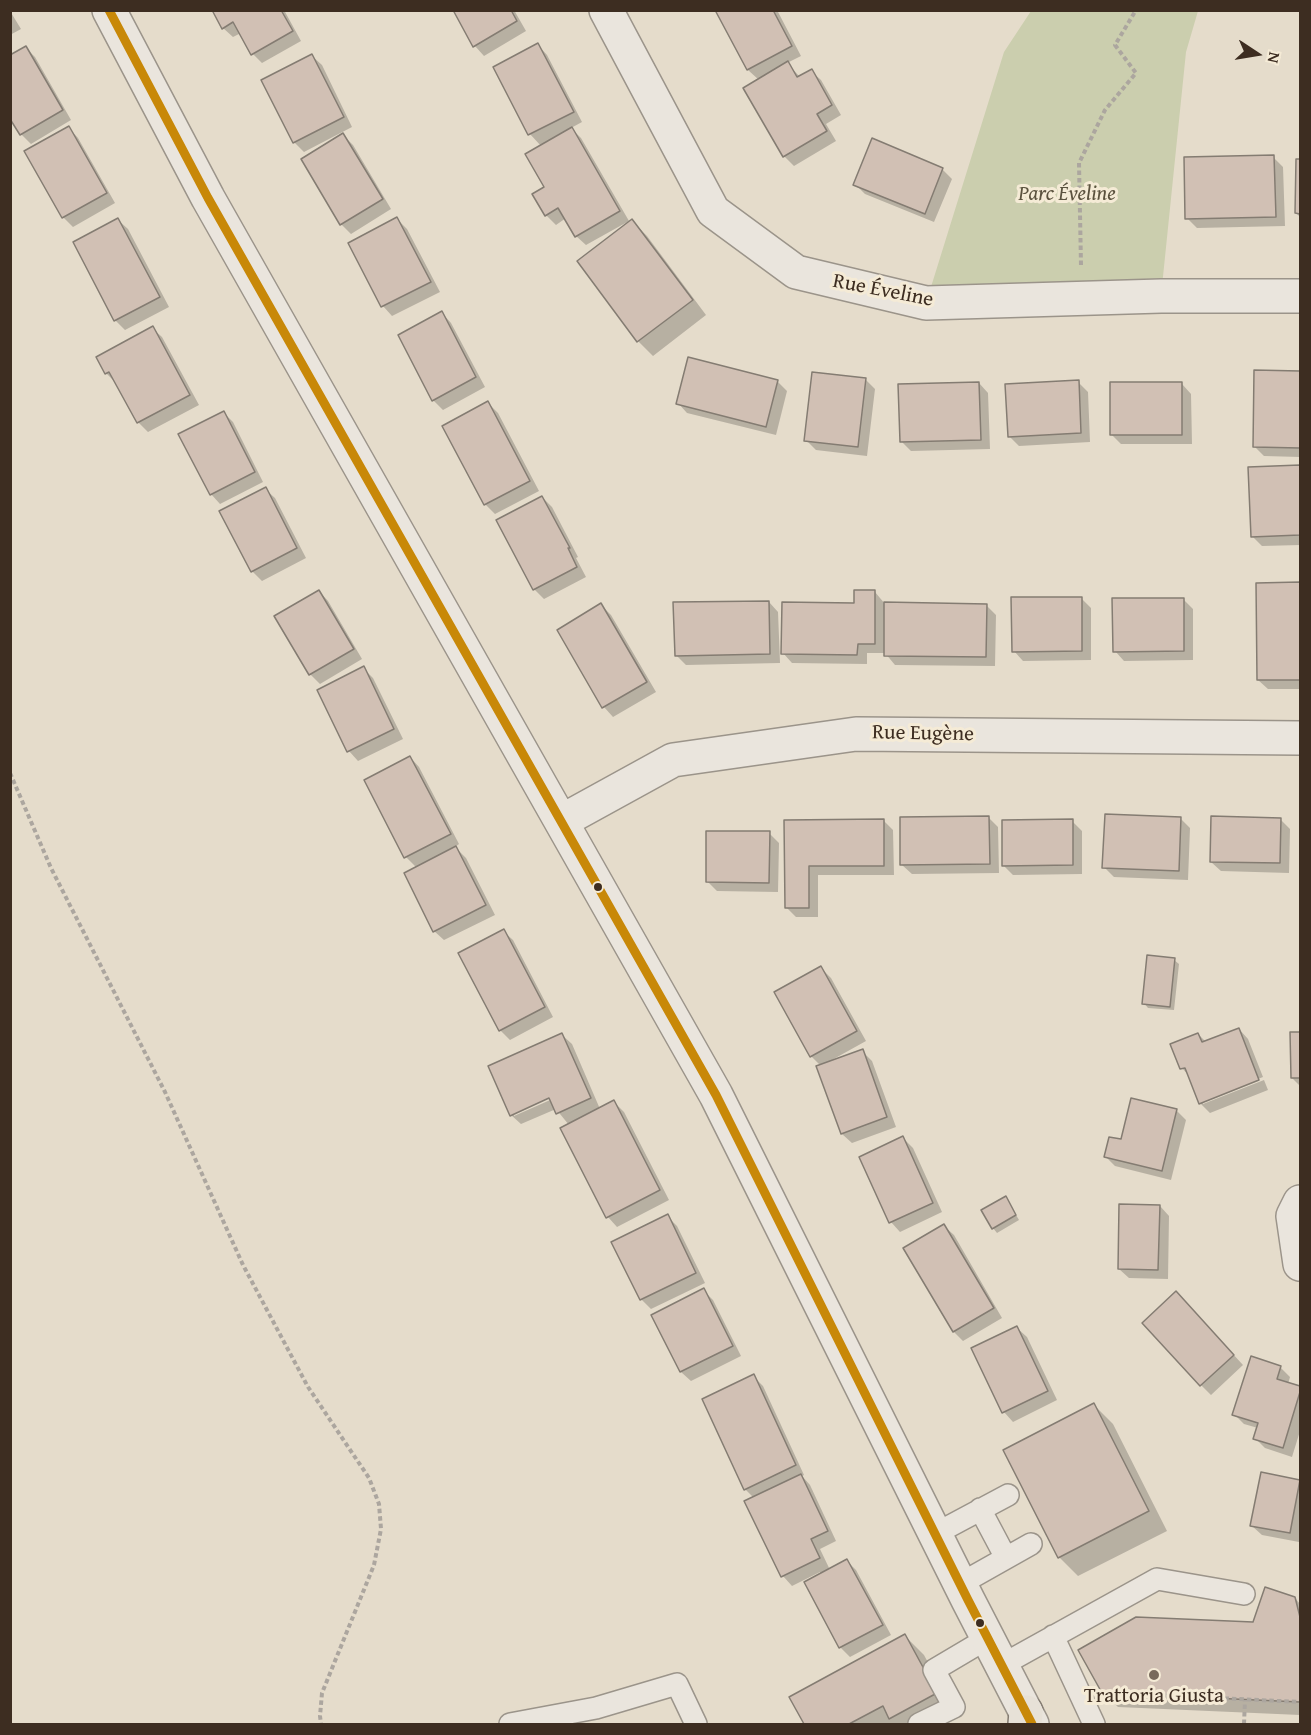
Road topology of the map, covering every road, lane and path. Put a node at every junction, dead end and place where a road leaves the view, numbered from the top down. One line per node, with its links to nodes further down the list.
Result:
1 (110, 10): 8 (street)
2 (606, 10): 5 (street, Rue Éveline)
3 (1136, 10): 5 (path)
4 (1300, 297): 5 (street, Rue Éveline)
5 (1082, 298)
6 (1300, 738): 8 (street, Rue Eugène)
7 (10, 773): 25 (path)
8 (562, 821): 13 (street)
9 (1300, 1202): 10 (street)
10 (1300, 1264)
11 (1008, 1495): 12 (lane)
12 (980, 1509): 13 (lane); 15 (lane)
13 (935, 1534): 16 (street)
14 (1031, 1544): 15 (lane)
15 (1006, 1558): 16 (lane)
16 (960, 1584): 19 (street)
17 (1244, 1594): 18 (lane)
18 (1053, 1636): 19 (lane); 28 (lane)
19 (995, 1652): 23 (street); 24 (lane)
20 (1102, 1693): 21 (path)
21 (1245, 1700): 22 (path); 29 (path)
22 (1300, 1702)
23 (1028, 1720)
24 (933, 1721)
25 (321, 1725)
26 (510, 1725): 27 (lane)
27 (696, 1725)
28 (1094, 1725)
29 (1244, 1725)

